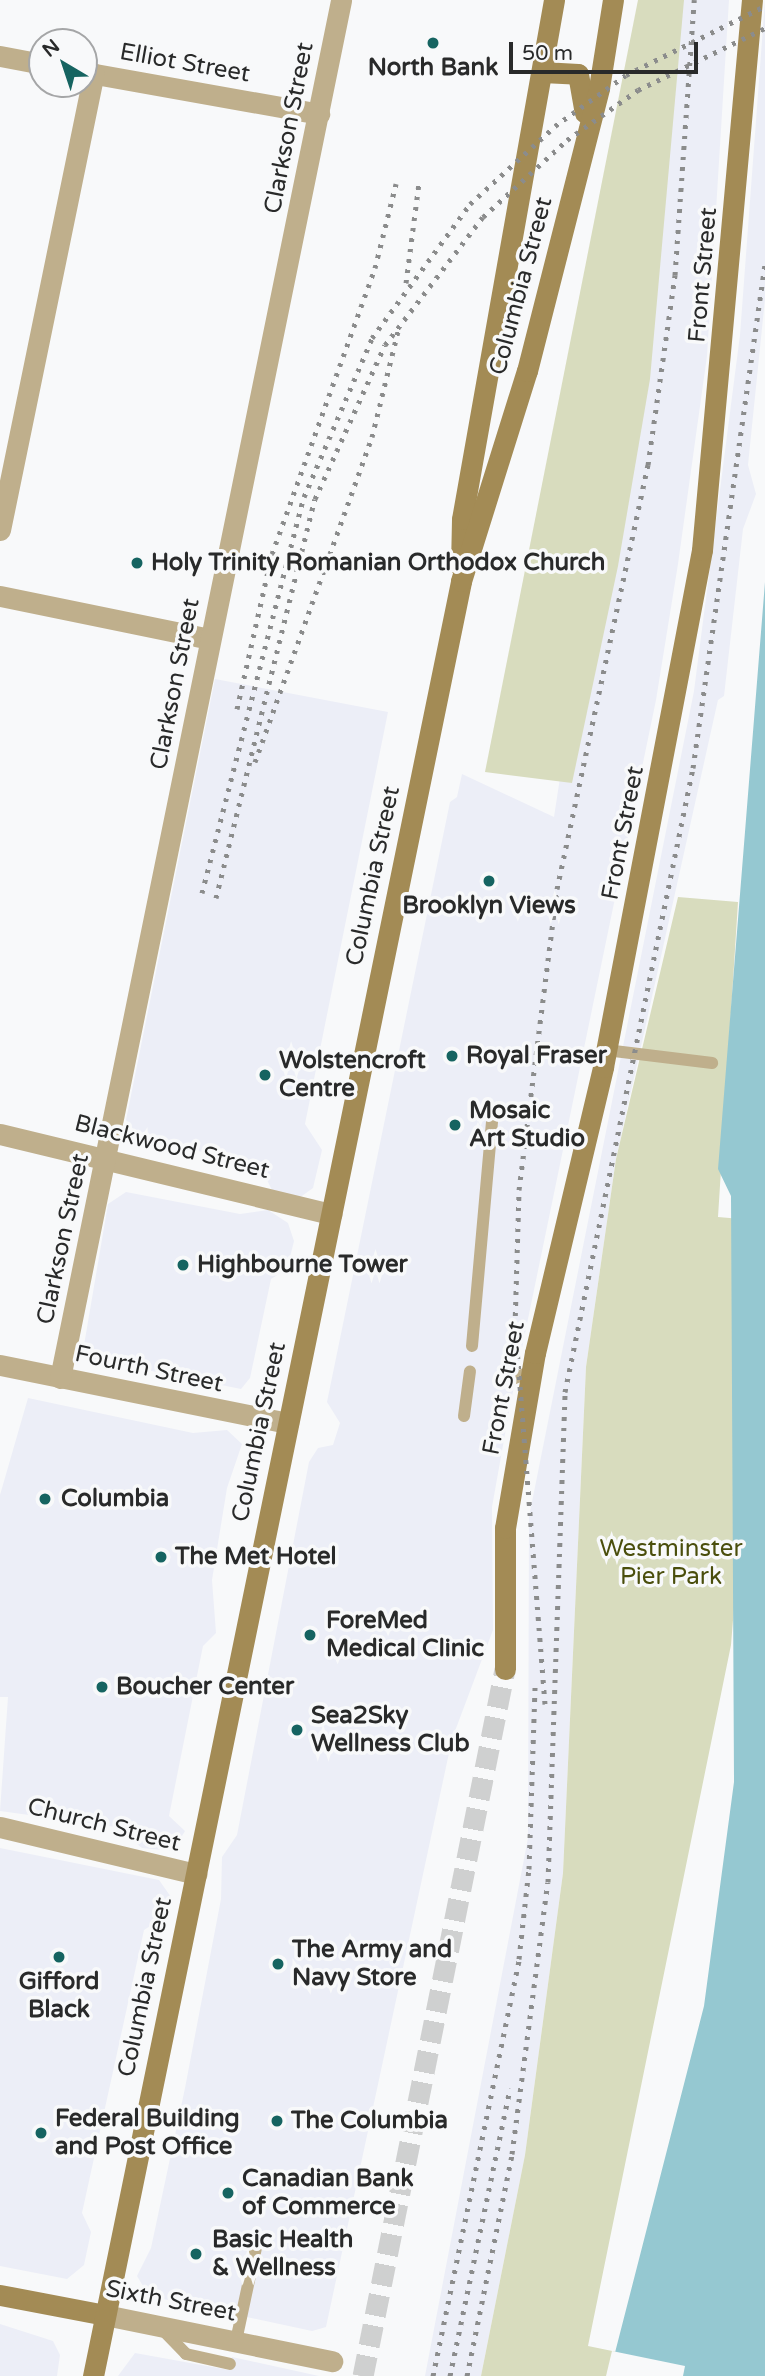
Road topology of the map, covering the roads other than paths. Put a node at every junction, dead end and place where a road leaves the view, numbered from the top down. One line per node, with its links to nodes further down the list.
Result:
1 (341, 0): 10 (street, Clarkson Street)
2 (554, 0): 7 (street, Columbia Street)
3 (613, 0): 11 (street, Columbia Street)
4 (752, 0): 16 (street, Front Street)
5 (0, 56): 6 (street)
6 (28, 61)
7 (542, 72): 11 (street); 13 (street, Columbia Street)
8 (98, 75): 10 (street, Elliot Street)
9 (84, 98): 12 (street)
10 (319, 114): 15 (street, Clarkson Street)
11 (586, 142): 13 (street, Columbia Street)
12 (0, 530)
13 (461, 581): 21 (street, Columbia Street)
14 (0, 596): 15 (street)
15 (209, 639): 20 (street, Clarkson Street)
16 (606, 1050): 17 (lane); 25 (street, Front Street)
17 (712, 1063)
18 (492, 1122): 22 (lane)
19 (0, 1134): 20 (street, Blackwood Street)
20 (108, 1157): 21 (street, Blackwood Street); 26 (street, Clarkson Street)
21 (331, 1214): 29 (street, Columbia Street)
22 (472, 1346)
23 (0, 1365): 26 (street, Fourth Street)
24 (470, 1371): 28 (lane)
25 (532, 1371): 27 (lane); 30 (street, Front Street)
26 (60, 1378): 29 (street, Fourth Street)
27 (505, 1382)
28 (464, 1416)
29 (288, 1423): 32 (street, Columbia Street)
30 (505, 1669)
31 (0, 1827): 32 (street, Church Street)
32 (195, 1874): 35 (street, Columbia Street)
33 (257, 2243): 37 (lane)
34 (0, 2295): 35 (street, Sixth Street)
35 (105, 2315): 36 (street, Sixth Street); 40 (street, Columbia Street)
36 (158, 2325): 37 (street, Sixth Street); 39 (lane)
37 (236, 2341): 38 (street, Sixth Street)
38 (332, 2361)
39 (230, 2364)
40 (93, 2376)

